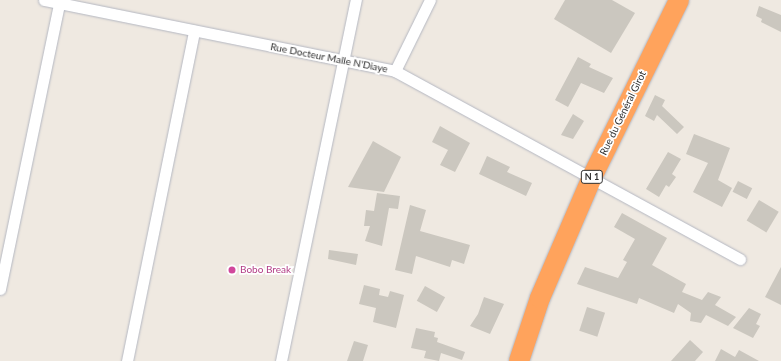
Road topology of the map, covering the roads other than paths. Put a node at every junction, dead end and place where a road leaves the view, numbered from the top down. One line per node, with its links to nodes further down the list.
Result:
1 (44, 0): 5 (street, Rue Docteur Malle N'Diaye)
2 (356, 0): 7 (street)
3 (430, 0): 8 (street)
4 (679, 0): 9 (highway, Rue du Général Girot / N 1)
5 (59, 3): 6 (street, Rue Docteur Malle N'Diaye); 11 (street)
6 (194, 31): 7 (street, Rue Docteur Malle N'Diaye); 12 (street)
7 (343, 59): 8 (street, Rue Docteur Malle N'Diaye); 13 (street)
8 (395, 71): 9 (street, Rue Docteur Malle N'Diaye)
9 (592, 177): 10 (street, Rue Docteur Malle N'Diaye); 14 (highway, Rue du Général Girot / N 1)
10 (740, 259)
11 (0, 289)
12 (127, 361)
13 (281, 361)
14 (519, 361)

